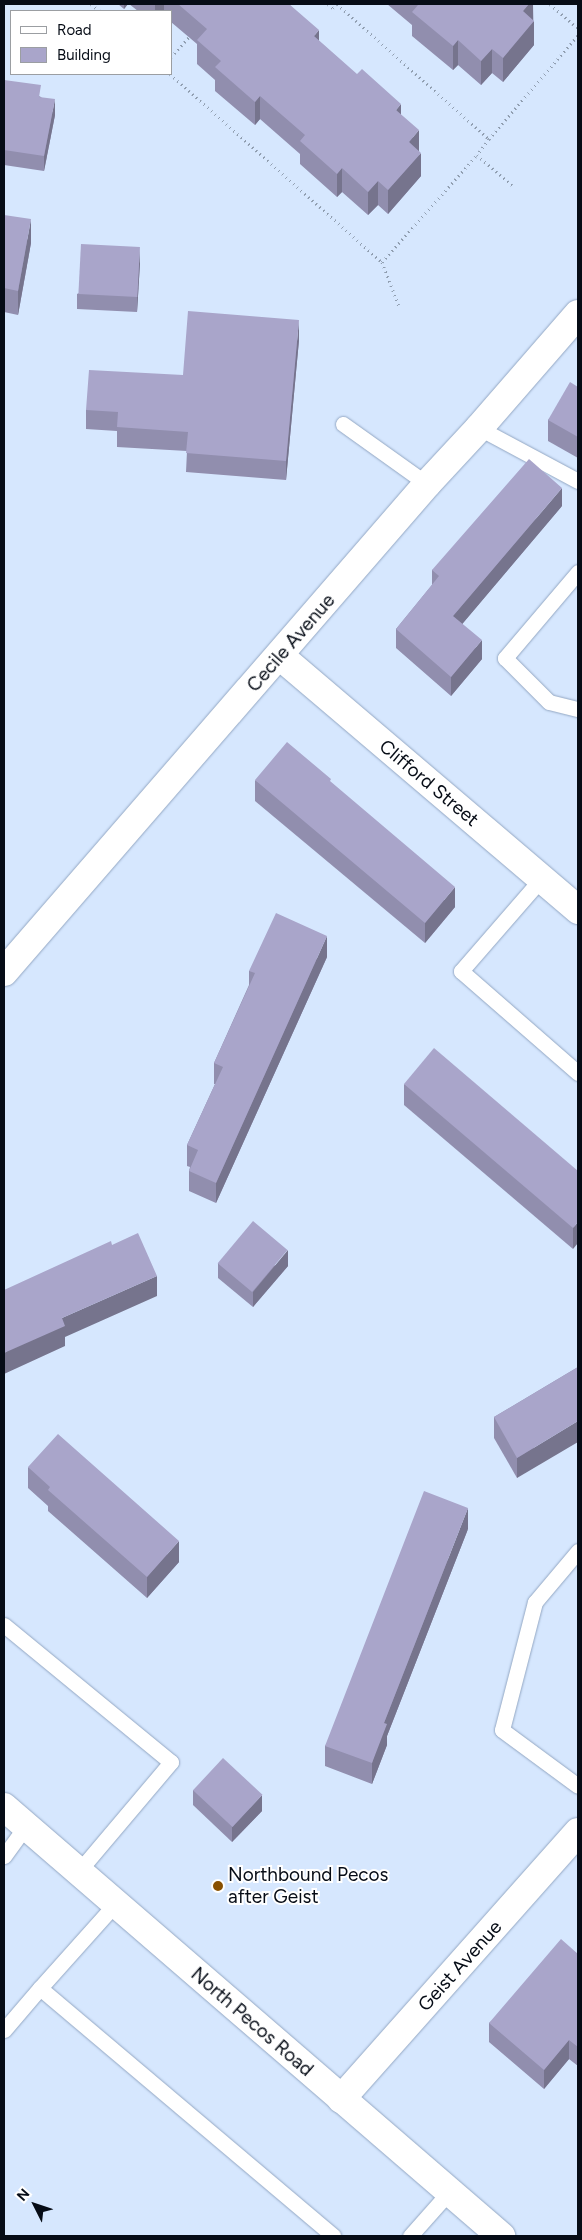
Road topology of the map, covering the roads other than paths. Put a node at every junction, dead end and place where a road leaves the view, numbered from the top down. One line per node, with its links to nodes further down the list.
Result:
1 (578, 314): 3 (street, Cecile Avenue)
2 (343, 424): 5 (lane)
3 (479, 428): 4 (lane); 5 (street, Cecile Avenue)
4 (578, 481)
5 (426, 484): 7 (street, Cecile Avenue)
6 (578, 572): 8 (lane)
7 (280, 656): 9 (street, Clifford Street); 11 (street, Cecile Avenue)
8 (578, 709)
9 (541, 879): 10 (street, Clifford Street); 12 (lane)
10 (578, 910)
11 (4, 972)
12 (578, 1073)
13 (578, 1551): 15 (lane)
14 (4, 1625): 20 (lane)
15 (578, 1786)
16 (4, 1807): 17 (street, North Pecos Road)
17 (26, 1826): 19 (lane); 20 (street, North Pecos Road)
18 (573, 1850): 24 (street, Geist Avenue)
19 (4, 1856)
20 (78, 1872): 21 (street, North Pecos Road)
21 (115, 1904): 22 (lane); 24 (street, North Pecos Road)
22 (40, 1988): 23 (lane); 26 (lane)
23 (4, 2030)
24 (341, 2099): 25 (street, North Pecos Road)
25 (448, 2192): 27 (lane); 28 (street, North Pecos Road)
26 (333, 2236)
27 (410, 2236)
28 (501, 2236)

